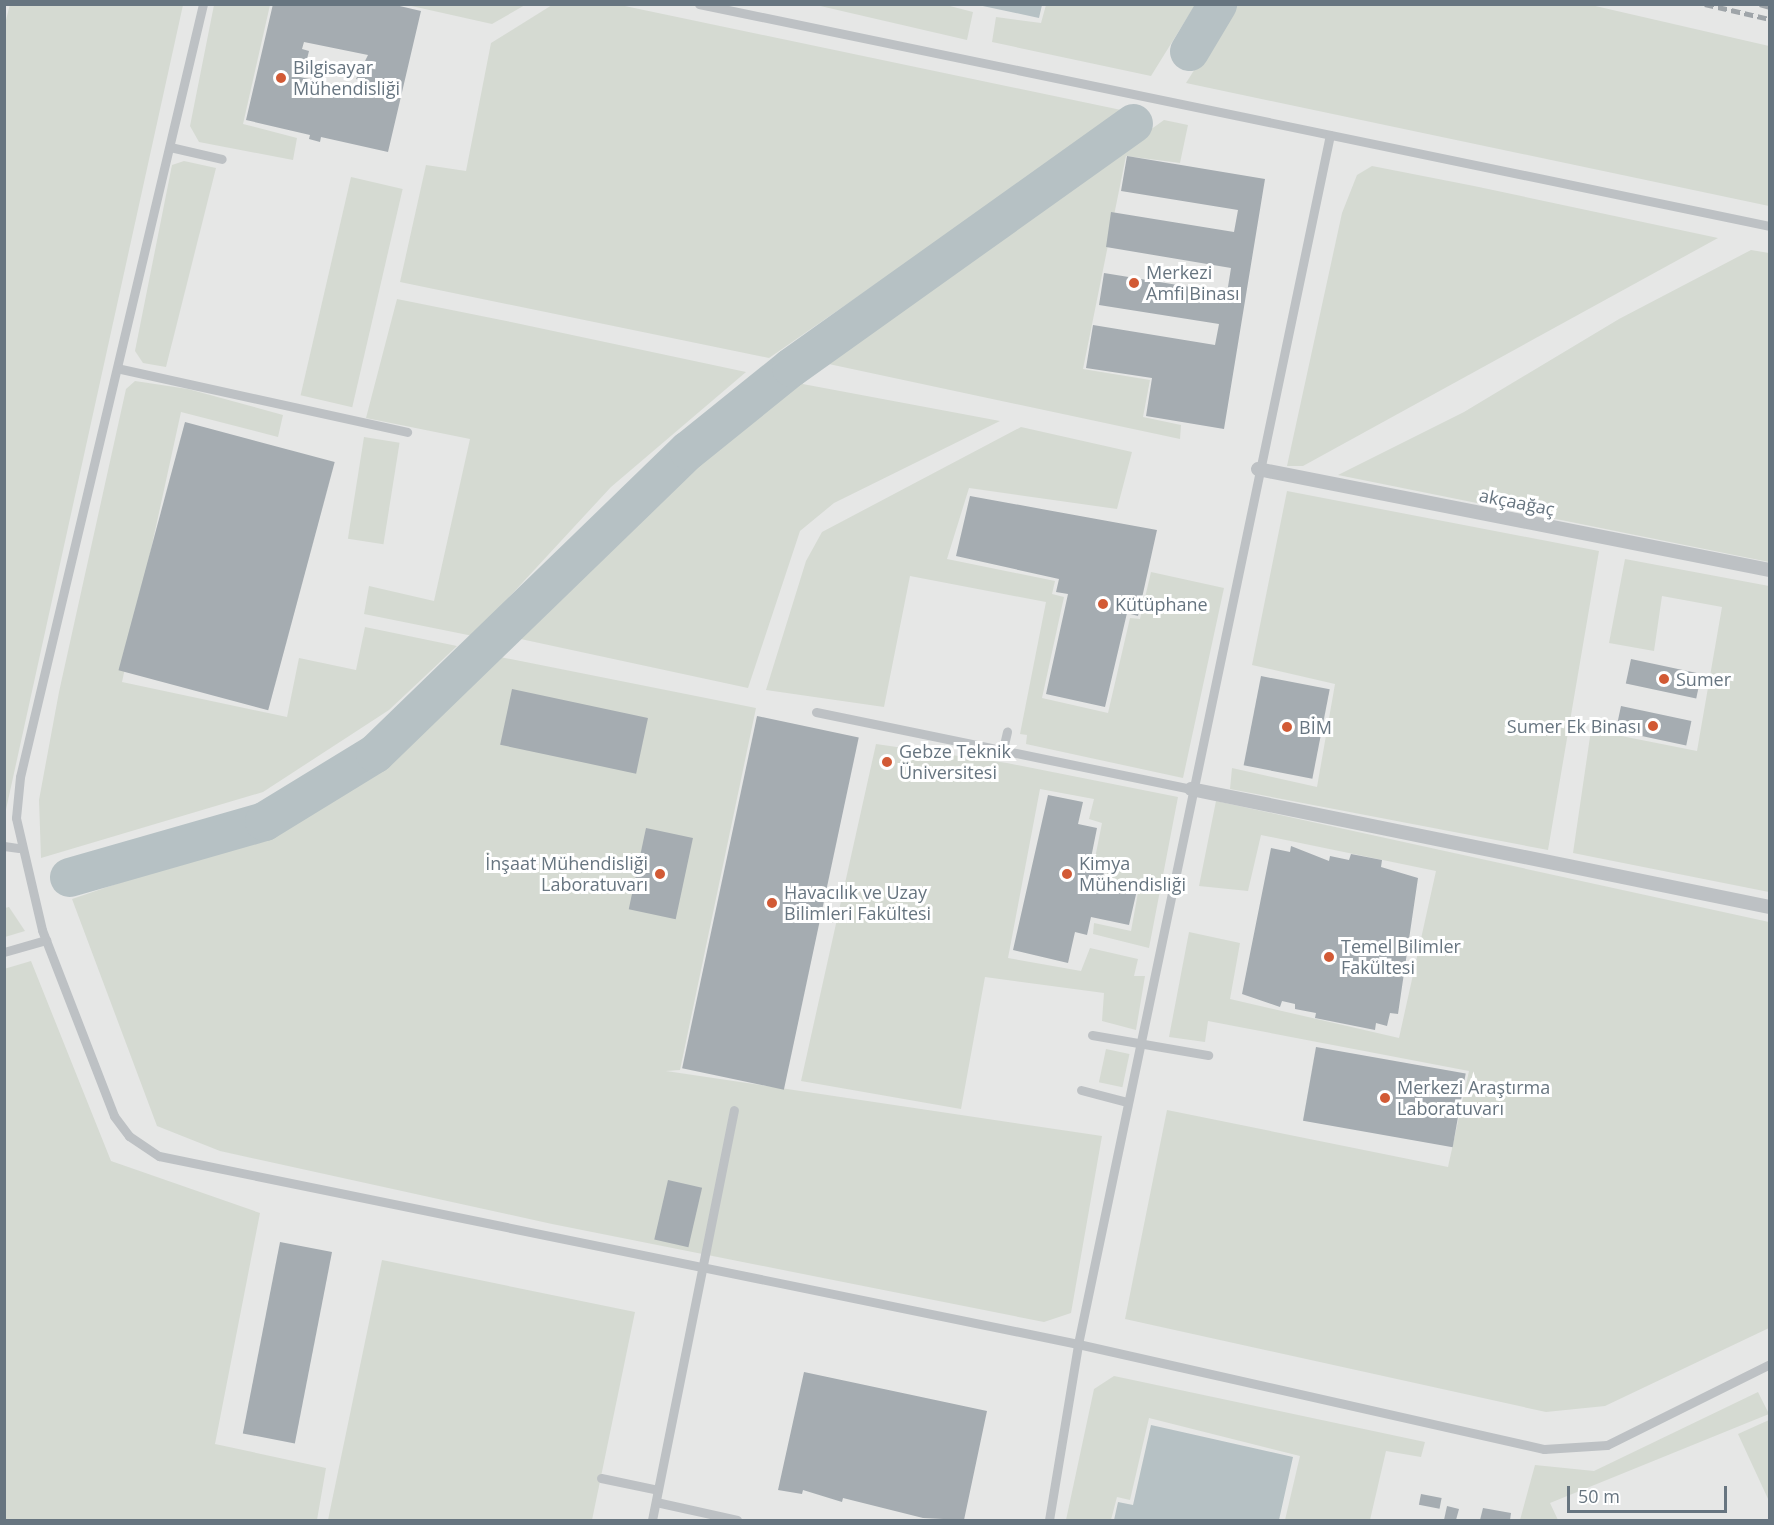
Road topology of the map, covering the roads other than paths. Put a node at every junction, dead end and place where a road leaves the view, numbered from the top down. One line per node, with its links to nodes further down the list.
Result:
1 (202, 4): 5 (lane)
2 (699, 4): 3 (lane)
3 (743, 9): 4 (lane)
4 (1330, 135): 7 (lane); 10 (lane)
5 (170, 147): 6 (lane); 8 (lane)
6 (222, 159)
7 (1770, 226)
8 (121, 369): 9 (lane); 17 (lane)
9 (407, 432)
10 (1257, 469): 11 (street, akçaağaç); 15 (lane)
11 (1770, 570)
12 (816, 712): 14 (lane)
13 (1007, 731): 14 (lane)
14 (1004, 749): 15 (lane)
15 (1191, 789): 18 (street); 22 (lane)
16 (4, 846): 17 (lane)
17 (19, 848): 19 (lane)
18 (1770, 907)
19 (46, 940): 20 (lane); 27 (lane)
20 (4, 952)
21 (1092, 1035): 22 (lane)
22 (1139, 1044): 23 (lane); 25 (lane)
23 (1208, 1055)
24 (1081, 1090): 25 (lane)
25 (1127, 1102): 28 (lane)
26 (734, 1110): 27 (lane)
27 (703, 1271): 28 (lane); 31 (lane)
28 (1078, 1344): 29 (lane); 35 (lane)
29 (1770, 1364)
30 (601, 1478): 31 (lane)
31 (658, 1490): 32 (lane)
32 (656, 1502): 33 (lane); 34 (lane)
33 (652, 1521)
34 (737, 1521)
35 (1049, 1521)

